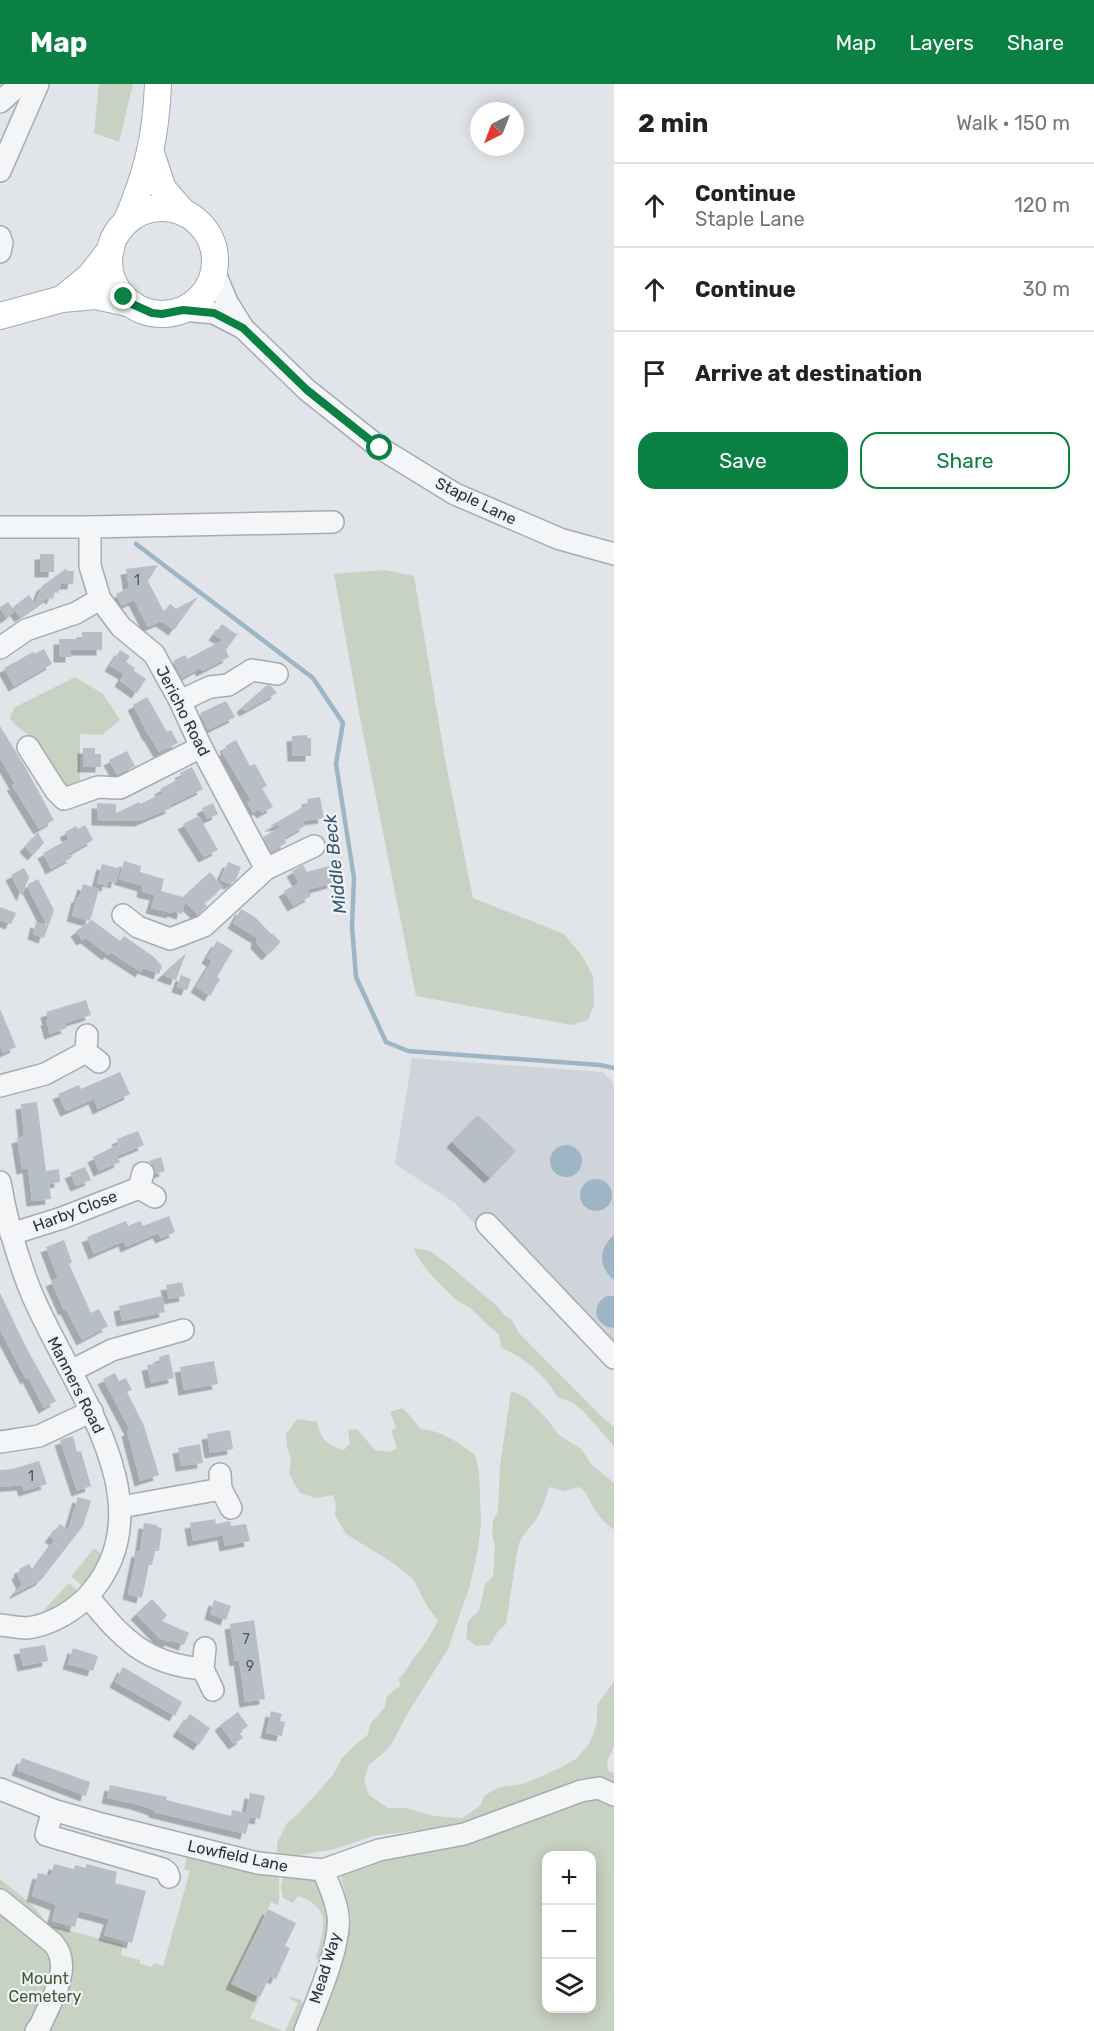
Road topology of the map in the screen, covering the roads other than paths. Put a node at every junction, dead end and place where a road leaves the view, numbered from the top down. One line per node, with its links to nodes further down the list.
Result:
1 (20, 84): 4 (street)
2 (38, 84): 6 (street)
3 (158, 84): 5 (main road)
4 (0, 102)
5 (151, 153): 7 (main road); 8 (main road)
6 (0, 171)
7 (184, 213): 8 (main road); 12 (main road)
8 (126, 222): 10 (main road)
9 (0, 237): 11 (street)
10 (111, 249): 13 (main road); 14 (main road)
11 (0, 252)
12 (214, 271): 15 (main road); 17 (street, Staple Lane)
13 (62, 299): 14 (main road); 16 (main road)
14 (132, 304): 15 (main road)
15 (183, 310): 17 (street, Staple Lane)
16 (0, 316)
17 (243, 328): 21 (street, Staple Lane)
18 (333, 522): 20 (street)
19 (0, 527): 20 (street)
20 (90, 527): 22 (street, Jericho Road)
21 (614, 554)
22 (100, 599): 23 (street); 25 (street, Jericho Road)
23 (0, 648)
24 (277, 674): 25 (street)
25 (180, 701): 27 (street, Jericho Road)
26 (28, 747): 27 (street)
27 (201, 747): 29 (street, Jericho Road)
28 (314, 846): 29 (street)
29 (266, 868): 30 (street)
30 (123, 915)
31 (90, 1050): 32 (street)
32 (0, 1086)
33 (0, 1182): 36 (street, Manners Road)
34 (146, 1186): 36 (street, Harby Close)
35 (487, 1224): 38 (street)
36 (11, 1234): 39 (street, Manners Road)
37 (190, 1331): 39 (street)
38 (614, 1358)
39 (70, 1371): 40 (street, Manners Road)
40 (92, 1412): 41 (street); 42 (street, Manners Road)
41 (0, 1442)
42 (120, 1507): 43 (street); 44 (street, Manners Road)
43 (231, 1508)
44 (88, 1597): 45 (street, Manners Road); 46 (street)
45 (0, 1625)
46 (213, 1690)
47 (0, 1789): 49 (street, Lowfield Lane)
48 (614, 1796): 50 (street, Lowfield Lane)
49 (53, 1810): 50 (street, Lowfield Lane); 51 (street)
50 (323, 1870): 54 (street, Mead Way)
51 (169, 1877)
52 (3, 1910): 53 (street)
53 (36, 2031)
54 (305, 2031)

